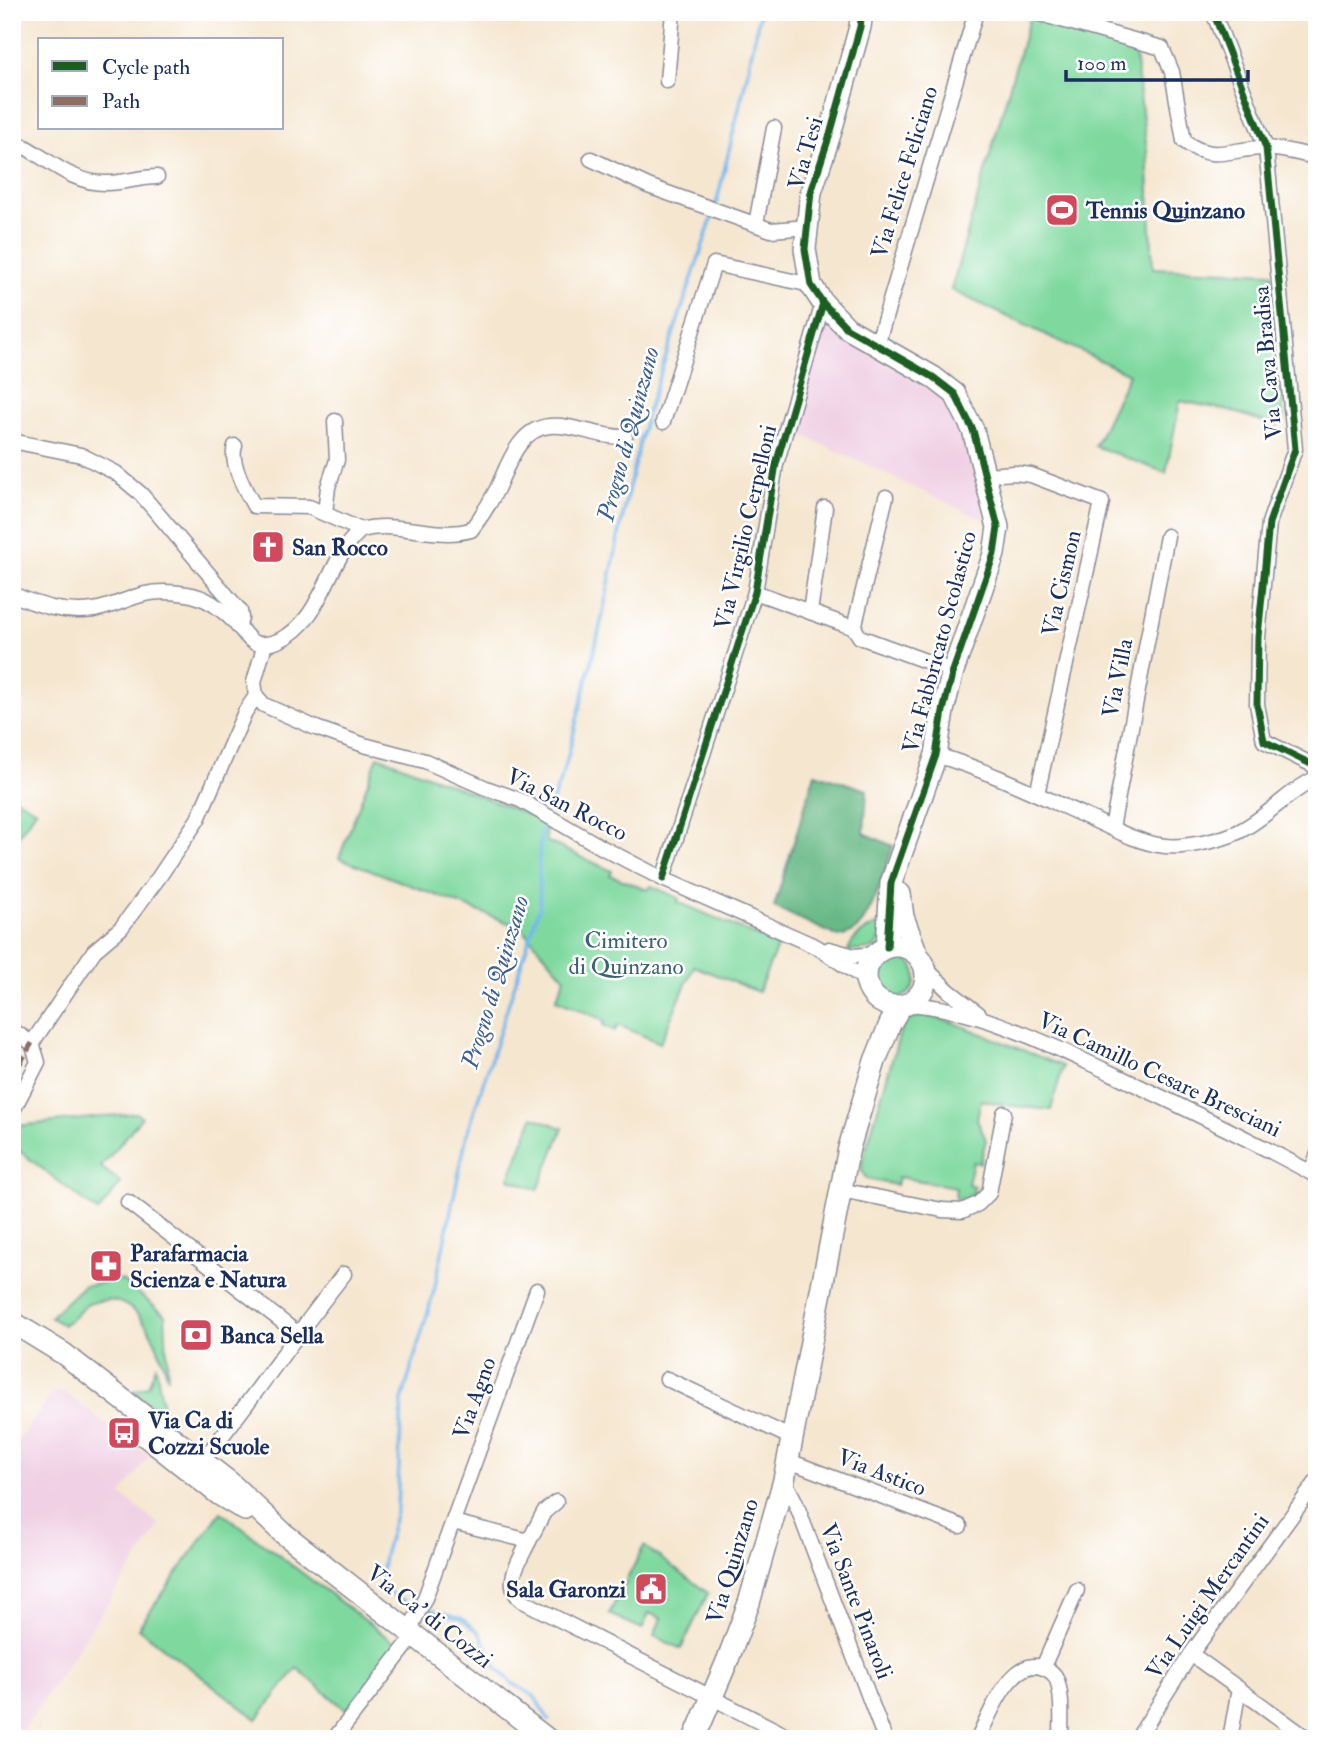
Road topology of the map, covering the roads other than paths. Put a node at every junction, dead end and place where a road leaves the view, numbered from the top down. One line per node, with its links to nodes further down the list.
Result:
1 (673, 12): 6 (street)
2 (862, 12): 14 (street, Via Tesi)
3 (976, 12): 17 (street, Via Felice Feliciano)
4 (1033, 12): 9 (street)
5 (1213, 12): 9 (street, Via Cava Bradisa)
6 (667, 81)
7 (774, 128): 13 (street)
8 (12, 140): 12 (street)
9 (1266, 148): 10 (street); 38 (street, Via Cava Bradisa)
10 (1317, 158)
11 (591, 159): 13 (street)
12 (157, 177)
13 (756, 224): 14 (street)
14 (808, 227): 15 (street, Via Tesi)
15 (811, 285): 16 (street, Via Tesi); 19 (street)
16 (823, 303): 17 (street, Via Fabbricato Scolastico); 29 (street, Via Virgilio Cerpelloni)
17 (877, 345): 23 (street, Via Fabbricato Scolastico)
18 (335, 421): 26 (street)
19 (663, 422)
20 (625, 437): 27 (street)
21 (12, 440): 32 (street)
22 (235, 446): 26 (street)
23 (985, 475): 35 (street, Via Fabbricato Scolastico); 40 (street, Via Cismon)
24 (886, 497): 33 (street)
25 (825, 508): 31 (street)
26 (325, 513): 27 (street)
27 (361, 530): 34 (street)
28 (1167, 536): 41 (street, Via Villa)
29 (755, 592): 31 (street, Via Virgilio Cerpelloni); 43 (street, Via Virgilio Cerpelloni)
30 (12, 594): 32 (street)
31 (810, 612): 33 (street, Via Virgilio Cerpelloni)
32 (238, 627): 34 (street)
33 (854, 628): 35 (street, Via Virgilio Cerpelloni)
34 (265, 644): 36 (street)
35 (953, 671): 37 (street, Via Fabbricato Scolastico)
36 (256, 696): 43 (street, Via San Rocco); 51 (street)
37 (936, 755): 40 (street); 42 (street, Via Fabbricato Scolastico)
38 (1317, 767)
39 (1317, 778): 41 (street)
40 (1037, 794): 41 (street)
41 (1112, 828)
42 (901, 857): 45 (street, Via Fabbricato Scolastico); 46 (street, Via Fabbricato Scolastico)
43 (663, 879): 44 (street, Via San Rocco)
44 (817, 947): 45 (street, Via San Rocco); 47 (street, Via San Rocco)
45 (881, 951): 46 (street); 47 (street, Via Quinzano)
46 (921, 962): 48 (street, Via Quinzano); 49 (street, Via Camillo Cesare Bresciani)
47 (870, 991): 48 (street); 52 (street, Via Quinzano)
48 (905, 1005): 49 (street, Via Camillo Cesare Bresciani); 52 (street, Via Quinzano)
49 (983, 1017): 56 (street, Via Camillo Cesare Bresciani)
50 (12, 1030): 51 (street)
51 (32, 1043): 53 (street)
52 (876, 1061): 57 (street, Via Quinzano)
53 (12, 1112)
54 (1004, 1113): 57 (street)
55 (1317, 1156): 56 (street)
56 (1314, 1174)
57 (840, 1190): 64 (street, Via Quinzano)
58 (128, 1202): 62 (street)
59 (345, 1274): 62 (street)
60 (537, 1290): 69 (street, Via Agno)
61 (17, 1326): 65 (street, Via Ca' di Cozzi); 71 (street, Via Ca' di Cozzi)
62 (297, 1333): 65 (street)
63 (667, 1379): 64 (street)
64 (794, 1439): 66 (street, Via Quinzano)
65 (202, 1461): 71 (street, Via Ca' di Cozzi)
66 (787, 1471): 70 (street, Via Astico); 78 (street, Via Quinzano); 83 (street, Via Sante Pinaroli)
67 (1317, 1481): 75 (street, Via Luigi Mercantini)
68 (556, 1502): 72 (street)
69 (453, 1522): 72 (street); 74 (street, Via Agno)
70 (960, 1526)
71 (283, 1533): 74 (street, Via Ca' di Cozzi)
72 (529, 1541): 78 (street)
73 (1077, 1590): 76 (street)
74 (412, 1630): 79 (street, Via Agno); 80 (street, Via Ca' di Cozzi)
75 (1191, 1654): 77 (street); 86 (street, Via Luigi Mercantini)
76 (1043, 1667): 84 (street); 85 (street)
77 (1239, 1689): 87 (street); 88 (street)
78 (712, 1696): 81 (street, Via Quinzano); 82 (street)
79 (334, 1739)
80 (547, 1739)
81 (694, 1739)
82 (793, 1739)
83 (886, 1739)
84 (978, 1739)
85 (1061, 1739)
86 (1137, 1739)
87 (1230, 1739)
88 (1308, 1739)

